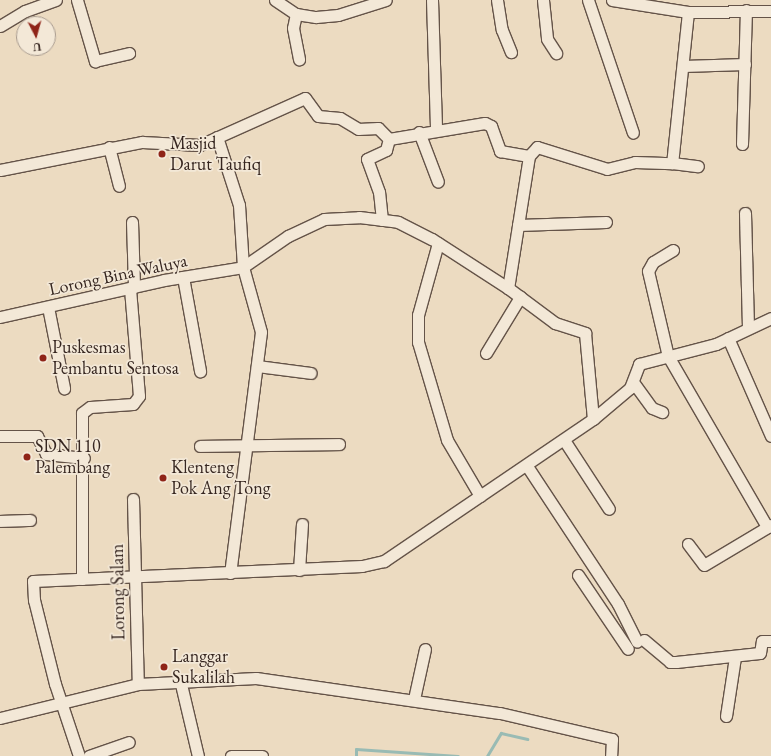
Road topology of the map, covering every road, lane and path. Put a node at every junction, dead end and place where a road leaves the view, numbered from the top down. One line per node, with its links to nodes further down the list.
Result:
1 (56, 0): 14 (street)
2 (77, 0): 16 (street)
3 (275, 0): 13 (street)
4 (386, 0): 13 (street)
5 (432, 0): 21 (street)
6 (497, 0): 15 (street)
7 (543, 0): 17 (street)
8 (588, 0): 23 (street)
9 (612, 0): 12 (street)
10 (741, 6): 11 (street); 12 (street); 19 (street)
11 (771, 11)
12 (688, 12): 20 (street)
13 (296, 14): 18 (street)
14 (0, 26)
15 (511, 52)
16 (129, 53)
17 (556, 53)
18 (299, 59)
19 (745, 64): 20 (street); 26 (street)
20 (683, 66): 29 (street)
21 (436, 129): 22 (street); 28 (street)
22 (419, 132): 25 (street); 32 (street)
23 (633, 133)
24 (217, 137): 25 (street); 27 (street); 41 (street)
25 (389, 138): 35 (street)
26 (742, 144)
27 (109, 147): 31 (street); 33 (street)
28 (529, 156): 29 (street); 38 (street)
29 (672, 162): 30 (street)
30 (698, 166)
31 (0, 170)
32 (438, 182)
33 (119, 186)
34 (744, 213): 49 (street)
35 (382, 220): 39 (street); 41 (street)
36 (132, 222): 43 (street)
37 (606, 222): 38 (street)
38 (518, 225): 44 (street)
39 (438, 243): 44 (street); 68 (street)
40 (673, 250): 52 (street)
41 (243, 267): 42 (street, Lorong Bina Waluya); 53 (street)
42 (184, 277): 43 (street, Lorong Bina Waluya); 54 (street)
43 (132, 288): 46 (street, Lorong Bina Waluya); 66 (street)
44 (508, 288): 45 (street)
45 (520, 297): 51 (street); 59 (street)
46 (48, 307): 47 (street, Lorong Bina Waluya); 57 (street)
47 (0, 317)
48 (771, 318): 49 (street)
49 (748, 328): 50 (street)
50 (728, 338): 52 (street); 61 (street)
51 (486, 353)
52 (668, 356): 56 (street); 74 (street)
53 (257, 366): 55 (street); 65 (street)
54 (200, 371)
55 (311, 373)
56 (633, 382): 58 (street); 59 (street)
57 (64, 388)
58 (662, 412)
59 (593, 419): 62 (street)
60 (0, 436): 66 (street)
61 (771, 436)
62 (564, 440): 67 (street); 70 (street)
63 (339, 444): 65 (street)
64 (200, 446): 65 (street)
65 (246, 446): 77 (street)
66 (84, 458): 80 (street)
67 (526, 466): 68 (street); 84 (street)
68 (480, 496): 76 (street)
69 (133, 499): 79 (street, Lorong Salam)
70 (609, 509)
71 (30, 520): 72 (street)
72 (0, 521)
73 (302, 524): 76 (street)
74 (769, 526): 75 (street)
75 (688, 544)
76 (299, 570): 77 (street)
77 (230, 573): 79 (street)
78 (578, 576): 83 (street)
79 (134, 578): 80 (street); 86 (street, Lorong Salam)
80 (82, 579): 88 (street)
81 (771, 641): 84 (street)
82 (425, 648): 87 (street)
83 (628, 649)
84 (735, 657): 89 (street)
85 (180, 680): 86 (street); 87 (street); 94 (street)
86 (138, 684): 88 (street)
87 (414, 700): 97 (street)
88 (61, 702): 90 (street); 92 (street)
89 (726, 716)
90 (0, 718)
91 (129, 742): 93 (street)
92 (80, 756)
93 (89, 756)
94 (198, 756)
95 (231, 756): 96 (street)
96 (262, 756)
97 (611, 756)

